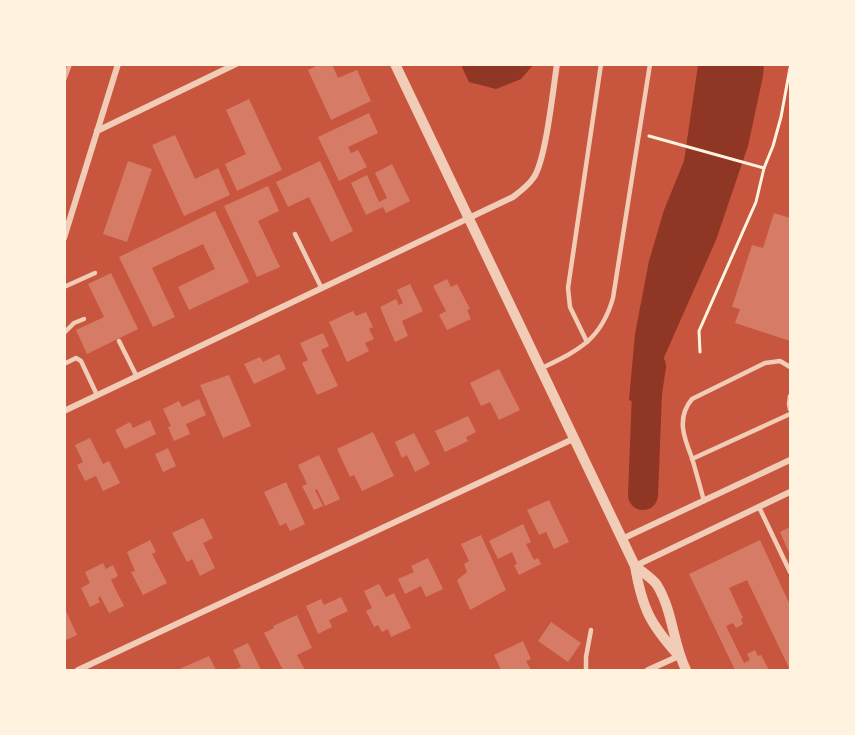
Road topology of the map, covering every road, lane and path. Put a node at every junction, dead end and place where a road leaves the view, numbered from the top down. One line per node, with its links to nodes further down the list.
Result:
1 (118, 64): 9 (street)
2 (236, 64): 7 (street)
3 (395, 64): 12 (street)
4 (557, 64): 12 (street)
5 (601, 64): 21 (lane)
6 (650, 64): 10 (lane)
7 (222, 68): 9 (street)
8 (790, 68): 11 (path)
9 (97, 131): 14 (street)
10 (639, 134): 11 (path); 21 (lane)
11 (764, 168): 22 (path)
12 (467, 218): 17 (street); 25 (street)
13 (295, 234): 17 (lane)
14 (64, 238)
15 (95, 273): 16 (lane)
16 (64, 287)
17 (321, 287): 26 (street)
18 (84, 319): 19 (lane)
19 (64, 333)
20 (119, 341): 26 (lane)
21 (587, 342): 25 (lane)
22 (700, 352)
23 (66, 363): 27 (lane)
24 (790, 367): 33 (lane)
25 (539, 369): 32 (street)
26 (136, 377): 27 (street)
27 (98, 395): 30 (street)
28 (790, 396): 29 (lane)
29 (790, 409)
30 (64, 411)
31 (790, 414): 33 (lane)
32 (573, 439): 38 (street); 43 (street)
33 (692, 459): 36 (lane)
34 (790, 460): 36 (street)
35 (790, 492): 37 (street)
36 (704, 501): 38 (street)
37 (759, 507): 39 (street); 40 (lane)
38 (622, 539): 39 (street)
39 (635, 566): 42 (street); 42 (street)
40 (790, 572)
41 (591, 630): 44 (lane)
42 (679, 656): 45 (street); 46 (street)
43 (78, 670)
44 (586, 670)
45 (648, 670)
46 (686, 670)

